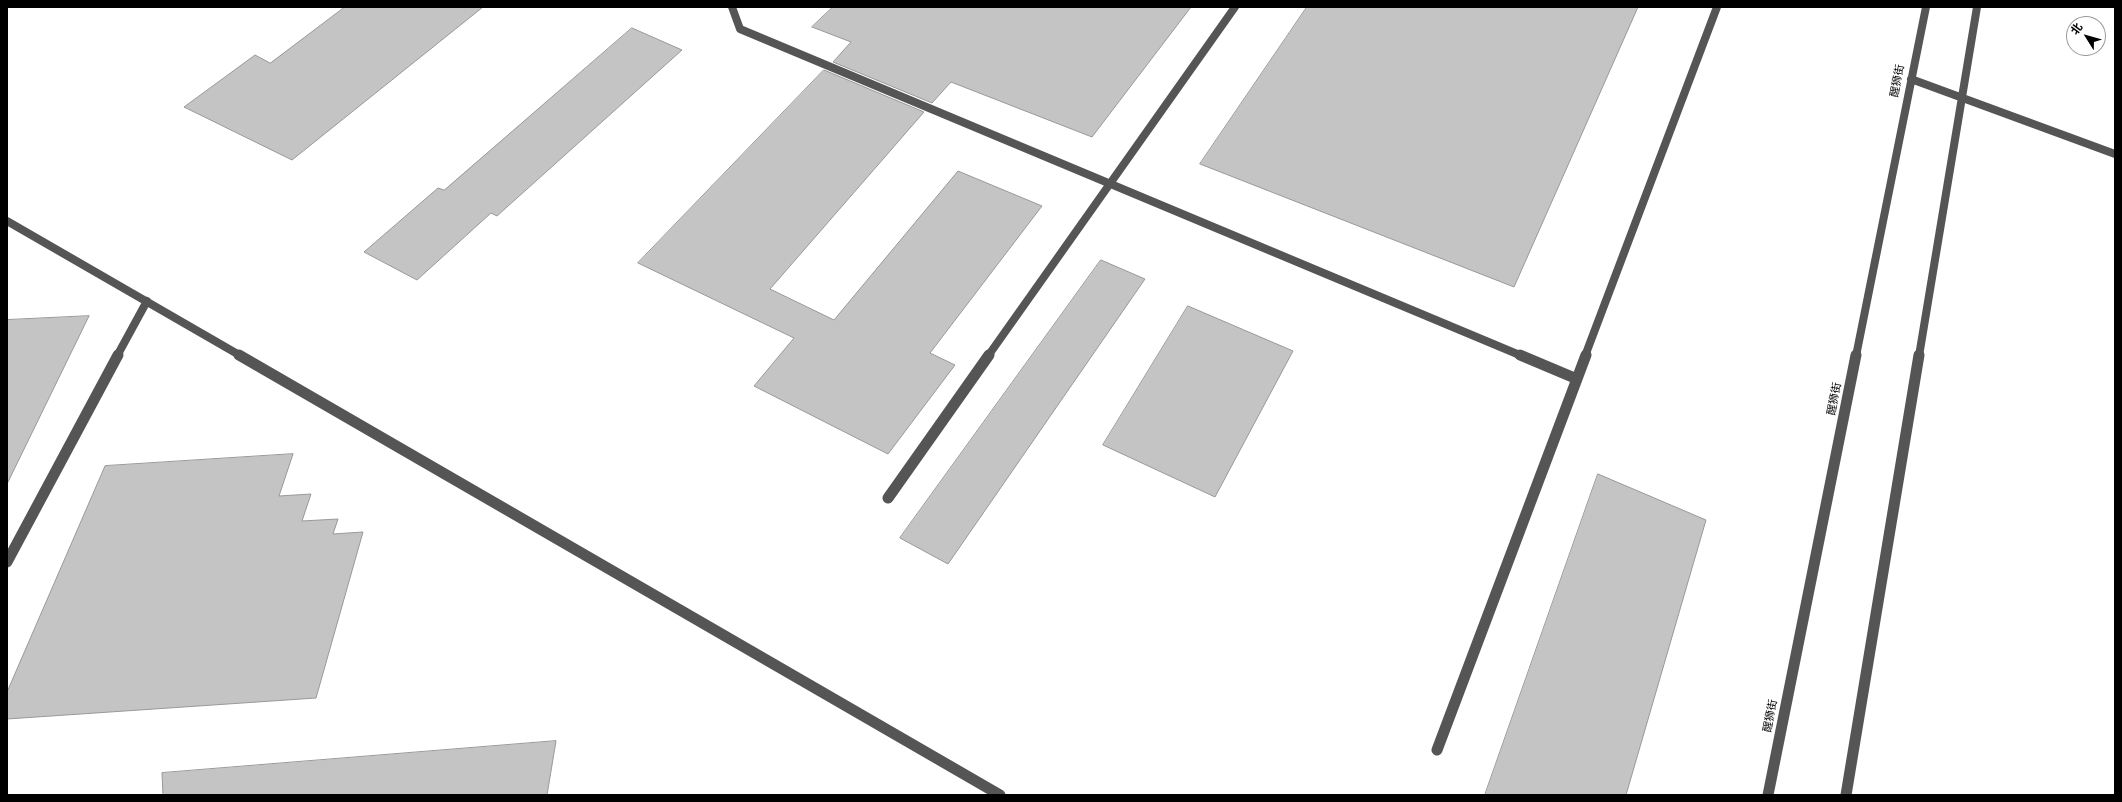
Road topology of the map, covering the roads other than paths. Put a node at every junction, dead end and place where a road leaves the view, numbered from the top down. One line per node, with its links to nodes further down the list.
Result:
1 (732, 7): 9 (street)
2 (1236, 7): 9 (street)
3 (1717, 7): 12 (street)
4 (1926, 7): 6 (street, 醒狮街)
5 (1977, 7): 7 (street)
6 (1911, 80): 7 (street); 17 (street, 醒狮街)
7 (1962, 98): 8 (street); 18 (street)
8 (2115, 154)
9 (1110, 184): 12 (street); 13 (street)
10 (7, 221): 11 (street)
11 (147, 302): 14 (street); 16 (street)
12 (1577, 379): 15 (street)
13 (888, 498)
14 (7, 562)
15 (1437, 750)
16 (1000, 795)
17 (1768, 795)
18 (1846, 795)

